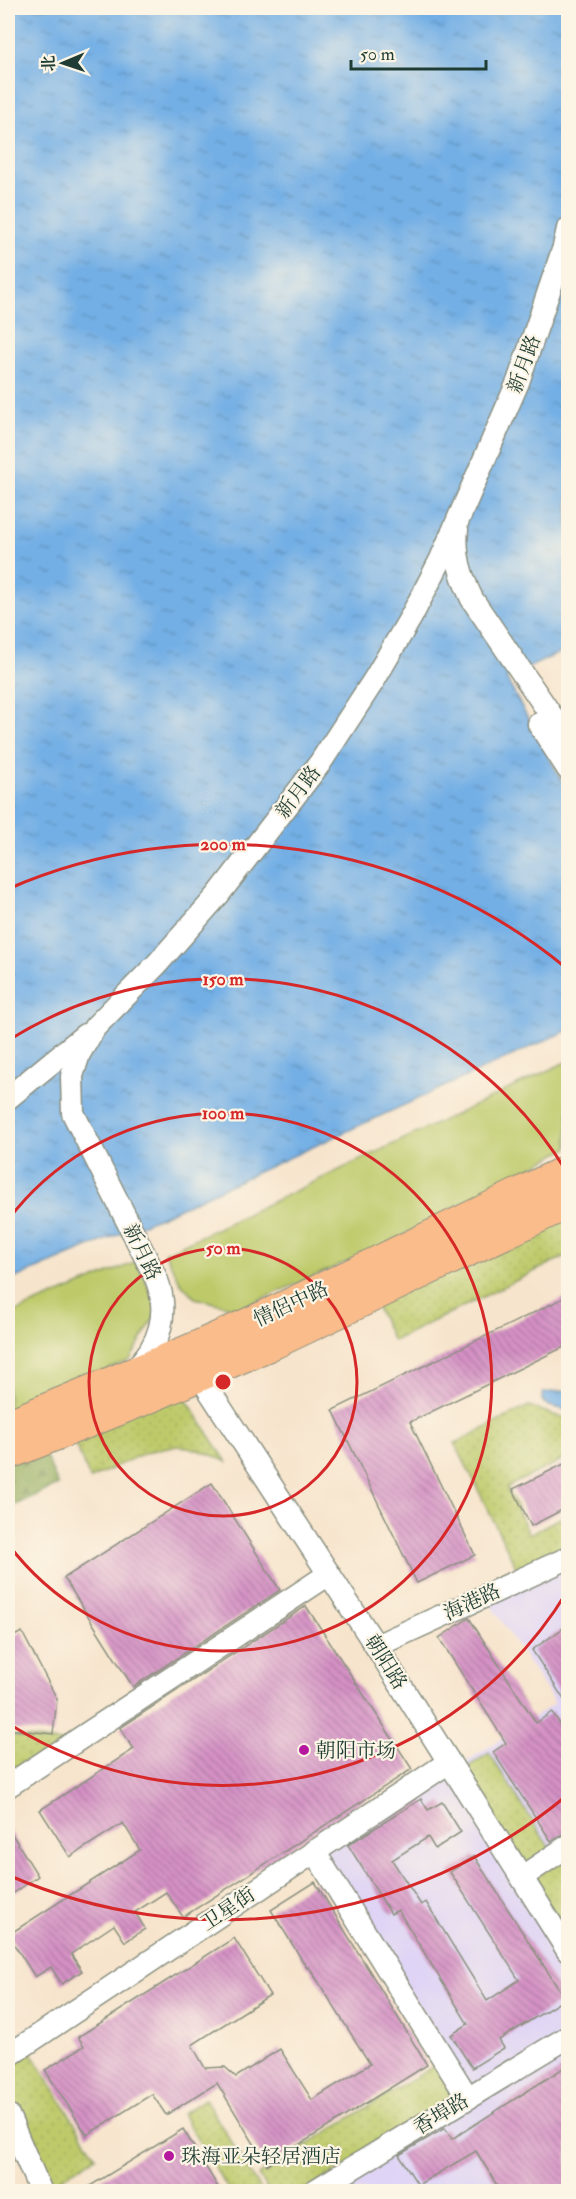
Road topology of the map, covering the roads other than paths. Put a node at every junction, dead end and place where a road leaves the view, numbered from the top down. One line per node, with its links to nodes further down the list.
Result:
1 (568, 229): 2 (street, 新月路)
2 (459, 516): 3 (street, 新月路); 4 (street)
3 (441, 559): 5 (street); 6 (street, 新月路)
4 (568, 740)
5 (568, 769)
6 (95, 1027): 7 (street); 11 (street, 新月路)
7 (8, 1098)
8 (568, 1171): 11 (highway, 情侶中路)
9 (568, 1202): 10 (highway, 情侶中路)
10 (199, 1375): 13 (highway, 情侶中路); 15 (street, 朝阳路)
11 (125, 1377): 12 (highway, 情侶中路)
12 (8, 1426)
13 (8, 1454)
14 (568, 1557): 16 (street, 海港路)
15 (329, 1574): 16 (street, 朝阳路); 18 (street)
16 (376, 1646): 17 (street, 朝阳路)
17 (449, 1762): 20 (street, 卫星街); 21 (street, 朝阳路)
18 (8, 1786)
19 (568, 1846): 21 (street)
20 (314, 1851): 24 (street, 卫星街); 25 (street)
21 (522, 1877): 22 (street, 朝阳路)
22 (568, 1951)
23 (568, 2037): 25 (street, 香埠路)
24 (8, 2056)
25 (468, 2098): 28 (street, 香埠路)
26 (8, 2115): 27 (street)
27 (41, 2192)
28 (313, 2192)

